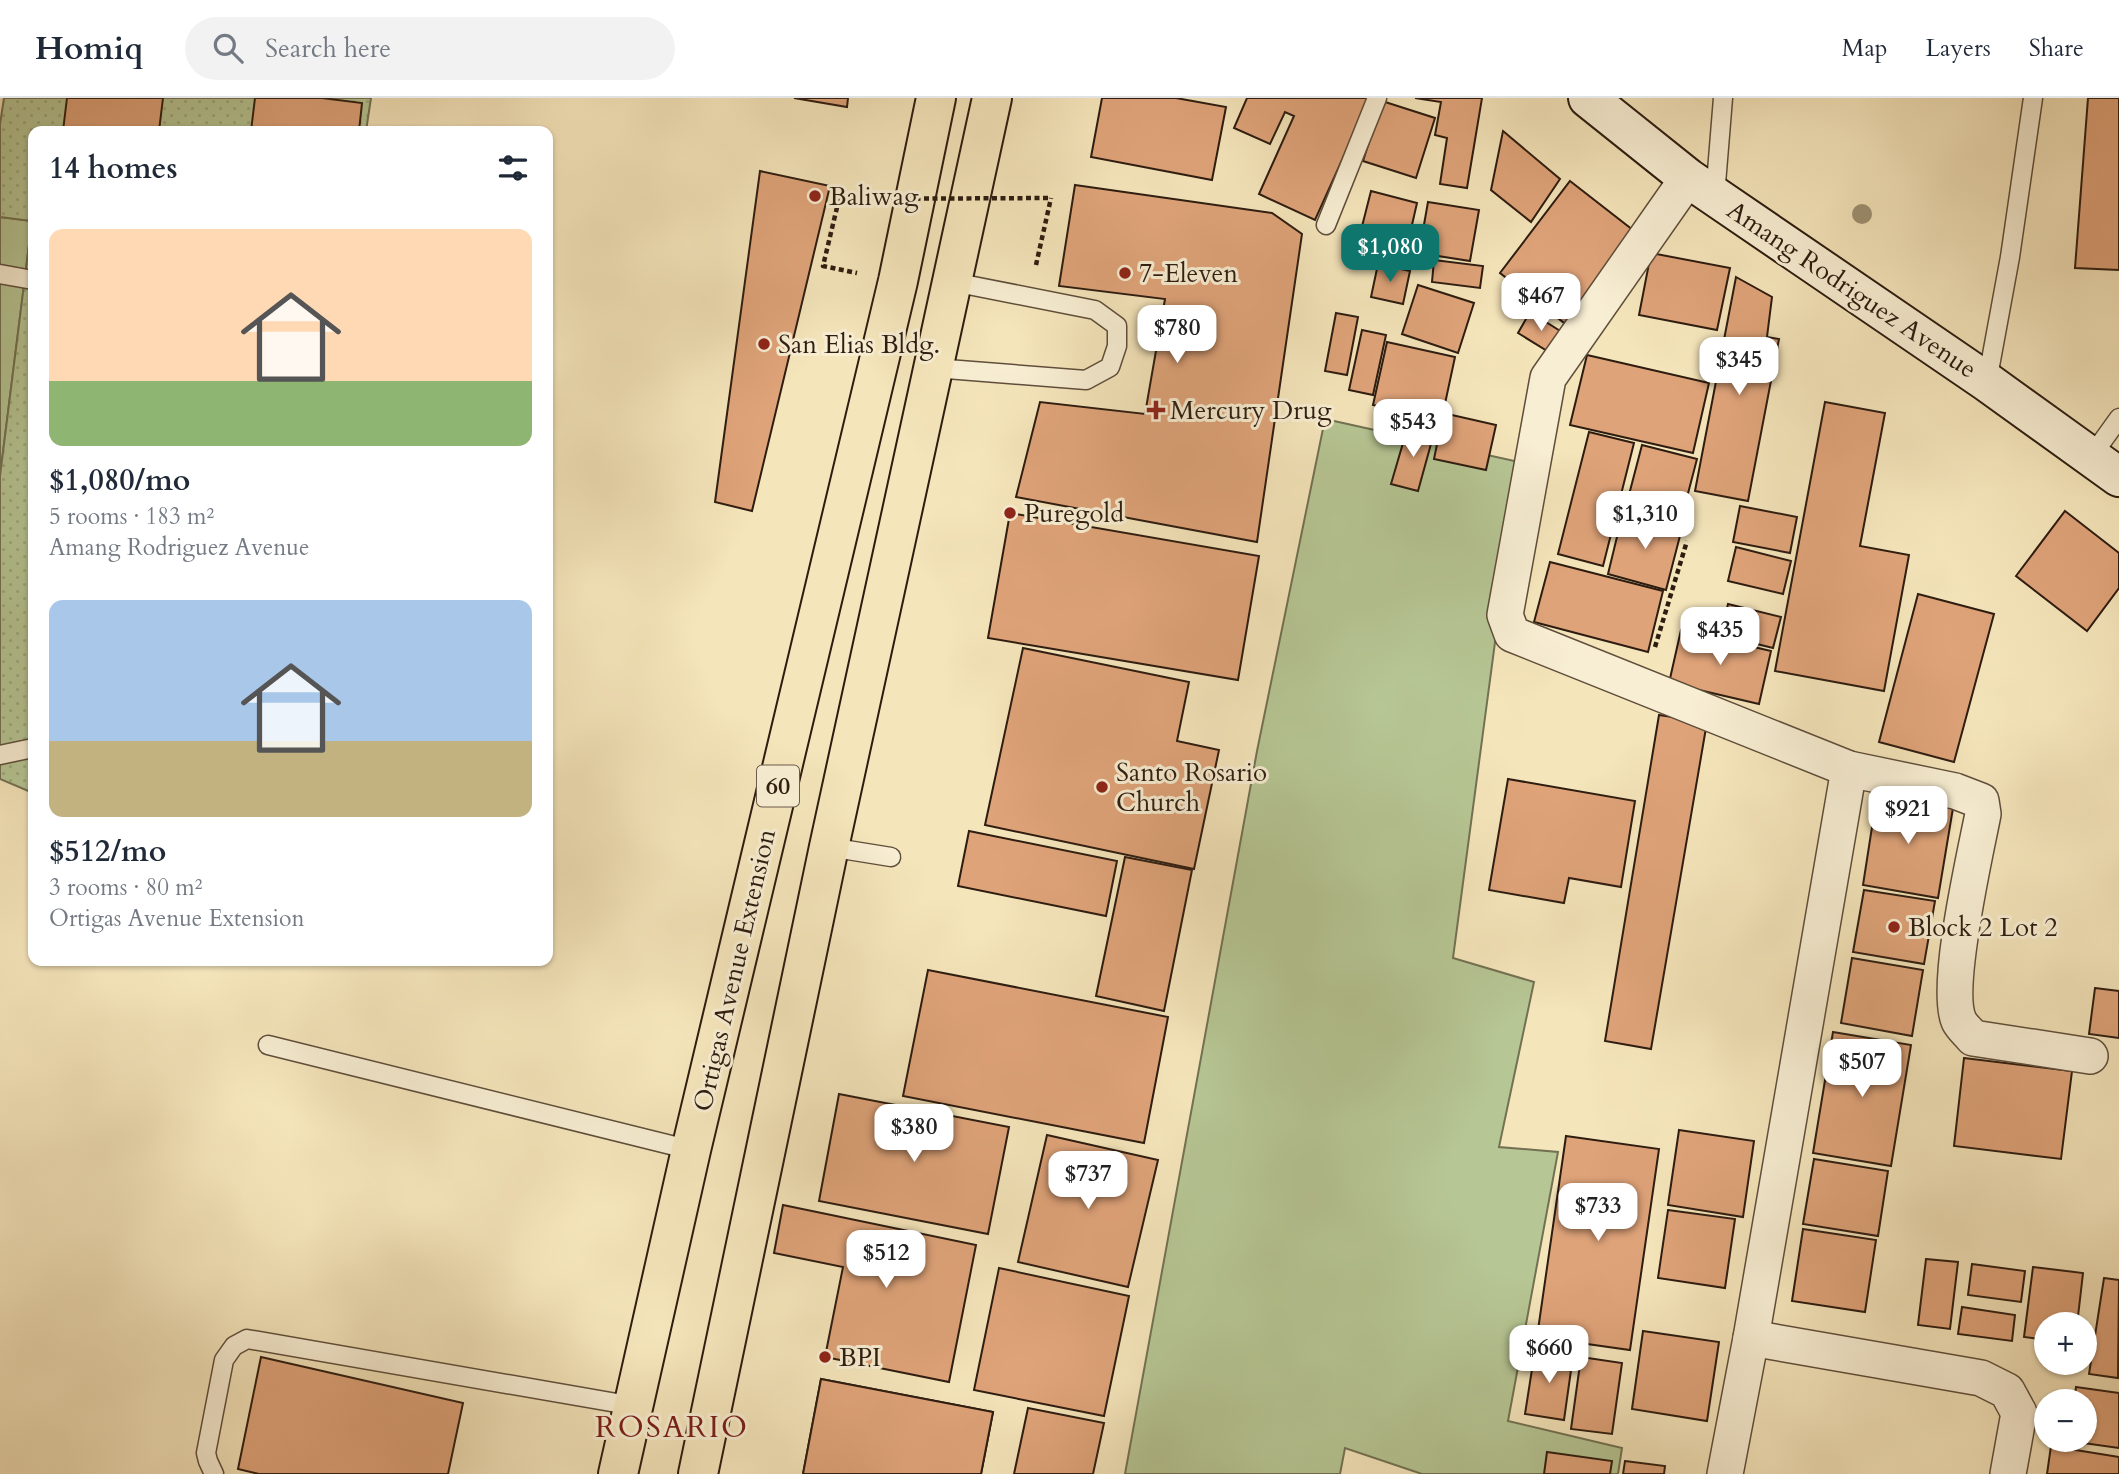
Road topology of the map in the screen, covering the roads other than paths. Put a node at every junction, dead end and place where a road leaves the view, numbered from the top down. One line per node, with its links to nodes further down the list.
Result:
1 (936, 98): 23 (main road, Ortigas Avenue Extension / 60)
2 (992, 98): 11 (main road, 60)
3 (1377, 98): 8 (lane)
4 (1588, 98): 7 (main road, Amang Rodriguez Avenue)
5 (1723, 98): 7 (lane)
6 (2033, 98): 13 (lane)
7 (1702, 187): 13 (main road, Amang Rodriguez Avenue); 18 (street)
8 (1326, 225)
9 (0, 274): 10 (lane)
10 (28, 279)
11 (953, 282): 12 (main road, 60); 12 (lane)
12 (934, 368): 19 (main road, 60)
13 (1987, 382): 15 (main road, Amang Rodriguez Avenue)
14 (2119, 418): 15 (lane)
15 (2105, 467)
16 (28, 749): 17 (lane)
17 (0, 755)
18 (1849, 769): 22 (street); 24 (street)
19 (829, 846): 20 (lane); 28 (main road, 60)
20 (891, 857)
21 (268, 1045): 23 (lane)
22 (2090, 1056)
23 (691, 1150): 25 (main road, Ortigas Avenue Extension / 60)
24 (1751, 1338): 29 (street); 30 (street)
25 (634, 1406): 26 (lane); 27 (main road, Ortigas Avenue Extension / 60)
26 (214, 1474)
27 (618, 1474)
28 (698, 1474)
29 (1725, 1474)
30 (2008, 1474)

